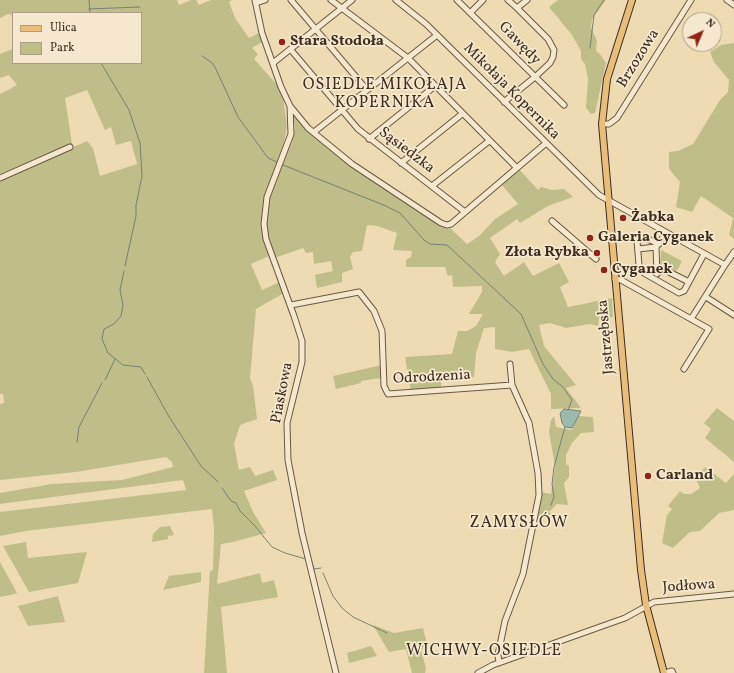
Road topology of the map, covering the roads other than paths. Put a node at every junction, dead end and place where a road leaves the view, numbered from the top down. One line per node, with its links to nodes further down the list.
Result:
1 (265, 0): 13 (street)
2 (291, 0): 18 (street)
3 (331, 0): 15 (street)
4 (352, 0): 15 (street)
5 (396, 0): 19 (street, Mikołaja Kopernika)
6 (457, 0): 17 (street, Gawędy)
7 (484, 0): 17 (street)
8 (508, 0): 16 (street)
9 (527, 0): 16 (street)
10 (632, 0): 31 (main road, Jastrzębska)
11 (690, 0): 31 (street, Brzozowa)
12 (727, 0): 14 (street)
13 (256, 2): 22 (street)
14 (734, 5)
15 (340, 8): 18 (street); 21 (street)
16 (517, 8): 23 (street)
17 (470, 12): 23 (street, Gawędy)
18 (316, 28): 20 (street); 25 (street)
19 (437, 35): 21 (street); 26 (street, Mikołaja Kopernika)
20 (291, 50): 22 (street); 29 (street, Sąsiedzka)
21 (408, 58): 24 (street); 25 (street)
22 (273, 63): 28 (street)
23 (535, 78): 26 (street); 27 (street, Gawędy)
24 (435, 86): 30 (street); 33 (street)
25 (367, 90): 29 (street)
26 (504, 102): 35 (street, Mikołaja Kopernika)
27 (564, 105)
28 (290, 106): 32 (street); 56 (street, Piaskowa)
29 (342, 110): 32 (street); 33 (street, Sąsiedzka)
30 (462, 114): 34 (street); 37 (street)
31 (602, 124): 41 (main road, Jastrzębska)
32 (314, 132): 42 (street)
33 (369, 139): 37 (street, Sąsiedzka)
34 (489, 141): 38 (street); 40 (street)
35 (545, 144): 38 (street); 41 (street, Mikołaja Kopernika)
36 (70, 147): 39 (street)
37 (401, 163): 40 (street, Sąsiedzka)
38 (517, 168): 42 (street)
39 (0, 178)
40 (432, 186): 42 (street, Sąsiedzka)
41 (608, 201): 44 (street, Mikołaja Kopernika); 52 (main road, Jastrzębska)
42 (465, 212)
43 (552, 221): 49 (street)
44 (666, 232): 45 (street); 48 (street, Mikołaja Kopernika)
45 (657, 246): 46 (street); 46 (street); 51 (street)
46 (638, 250): 53 (street)
47 (734, 252): 50 (street)
48 (704, 254): 50 (street, Mikołaja Kopernika); 54 (street)
49 (596, 259)
50 (725, 265): 55 (street)
51 (657, 272): 53 (street); 54 (street)
52 (615, 279): 58 (street); 63 (main road, Jastrzębska)
53 (656, 279): 54 (street)
54 (689, 282)
55 (706, 297): 57 (street); 58 (street)
56 (290, 305): 61 (street, Odrodzenia); 65 (street, Piaskowa)
57 (734, 315)
58 (691, 319): 60 (street)
59 (510, 364): 61 (street)
60 (684, 369)
61 (512, 385): 64 (street)
62 (734, 594): 63 (street, Jodłowa)
63 (646, 605): 64 (street, Jodłowa); 67 (main road, Jastrzębska)
64 (499, 663): 66 (street, Jodłowa)
65 (336, 673)
66 (478, 673)
67 (664, 673): 68 (street, Jastrzębska)
68 (673, 673)

